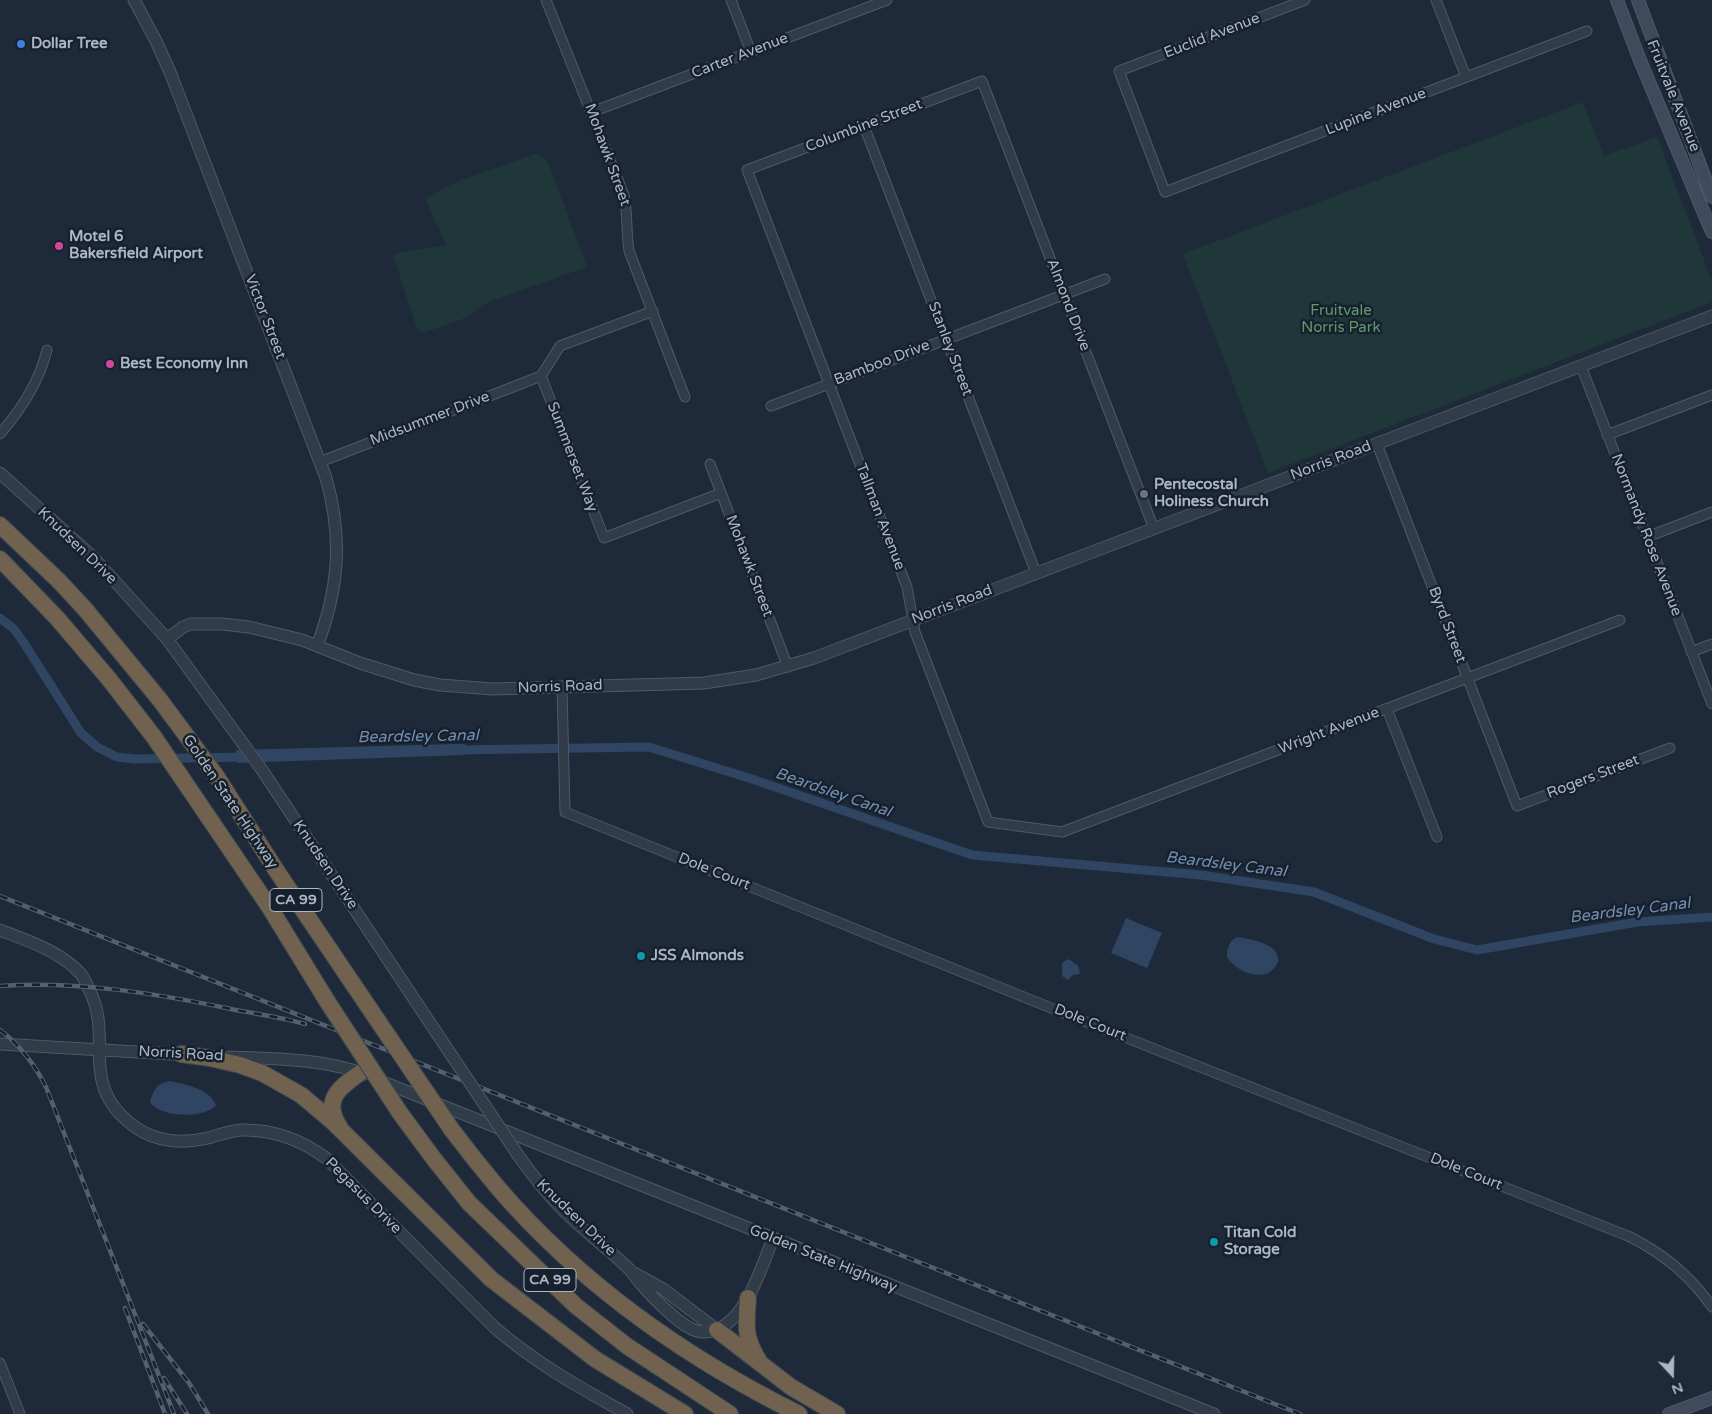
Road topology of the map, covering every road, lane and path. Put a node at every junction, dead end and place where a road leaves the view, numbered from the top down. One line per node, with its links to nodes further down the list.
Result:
1 (134, 0): 36 (street, Victor Street)
2 (546, 0): 15 (street, Mohawk Street)
3 (731, 0): 10 (street)
4 (887, 0): 10 (street, Carter Avenue)
5 (1305, 0): 18 (street, Euclid Avenue)
6 (1436, 0): 11 (street)
7 (1617, 0): 14 (main road, Fruitvale Avenue)
8 (1638, 0): 13 (main road, Fruitvale Avenue)
9 (1587, 31): 11 (street, Lupine Avenue)
10 (751, 52): 15 (street, Carter Avenue)
11 (1466, 77): 18 (street, Lupine Avenue)
12 (982, 81): 16 (street, Columbine Street); 22 (street, Almond Drive)
13 (1675, 98): 14 (main road); 19 (main road, Fruitvale Avenue)
14 (1658, 104): 20 (main road, Fruitvale Avenue)
15 (592, 112): 23 (street, Mohawk Street)
16 (864, 126): 17 (street, Columbine Street); 25 (street, Stanley Street)
17 (747, 170): 29 (street, Tallman Avenue)
18 (1165, 192)
19 (1712, 197)
20 (1712, 232)
21 (1105, 279): 22 (street, Bamboo Drive)
22 (1064, 294): 25 (street, Bamboo Drive); 42 (street, Almond Drive)
23 (653, 311): 28 (street); 31 (street, Mohawk Street)
24 (1712, 316): 27 (street, Norris Road)
25 (946, 339): 29 (street, Bamboo Drive); 45 (street, Stanley Street)
26 (47, 350): 33 (street)
27 (1581, 366): 34 (street, Normandy Rose Avenue); 35 (street, Norris Road)
28 (541, 376): 36 (street, Midsummer Drive); 39 (street, Summerset Way)
29 (829, 383): 32 (street, Bamboo Drive); 47 (street, Tallman Avenue)
30 (1712, 395): 34 (street)
31 (684, 396)
32 (771, 406)
33 (0, 434)
34 (1608, 435): 43 (street, Normandy Rose Avenue)
35 (1378, 444): 42 (street, Norris Road); 53 (street, Byrd Street)
36 (320, 462): 50 (street, Victor Street)
37 (710, 464): 39 (street, Mohawk Street)
38 (0, 472): 48 (street, Knudsen Drive)
39 (721, 493): 52 (street, Mohawk Street)
40 (1712, 512): 43 (street)
41 (0, 525): 79 (highway, Golden State Highway / CA 99, bridge)
42 (1154, 529): 45 (street, Norris Road)
43 (1647, 537): 51 (street, Normandy Rose Avenue)
44 (0, 559): 78 (highway, Golden State Highway / CA 99, bridge)
45 (1036, 573): 47 (street, Norris Road)
46 (1620, 620): 53 (street, Wright Avenue)
47 (912, 621): 52 (street, Norris Road); 59 (street, Tallman Avenue)
48 (167, 639): 50 (street, Norris Road); 68 (street, Knudsen Drive, bridge)
49 (1712, 644): 51 (street)
50 (317, 646): 54 (street, Norris Road)
51 (1691, 652): 55 (street, Normandy Rose Avenue)
52 (788, 667): 54 (street, Norris Road)
53 (1468, 678): 56 (street, Wright Avenue); 58 (street, Byrd Street)
54 (562, 687): 70 (street, Dole Court)
55 (1712, 704)
56 (1387, 709): 59 (street, Wright Avenue); 60 (street)
57 (1670, 748): 58 (street, Rogers Street)
58 (1516, 806)
59 (1035, 829)
60 (1436, 837)
61 (0, 930): 63 (street, Pegasus Drive)
62 (0, 1044): 63 (street, Norris Road)
63 (99, 1050): 64 (street, Norris Road); 76 (street, Pegasus Drive)
64 (181, 1054): 65 (street, Norris Road); 66 (highway)
65 (360, 1073): 66 (highway); 67 (street, Golden State Highway)
66 (341, 1130): 77 (highway)
67 (773, 1239): 69 (street); 81 (street, Golden State Highway)
68 (632, 1271): 71 (street, Knudsen Drive); 71 (street, Knudsen Drive)
69 (748, 1298): 71 (street); 73 (highway)
70 (1712, 1307)
71 (717, 1330): 73 (highway)
72 (0, 1363): 75 (street)
73 (762, 1365): 80 (highway)
74 (1712, 1398): 82 (main road)
75 (20, 1414)
76 (628, 1414)
77 (685, 1414)
78 (730, 1414)
79 (799, 1414)
80 (838, 1414)
81 (1214, 1414)
82 (1669, 1414)

